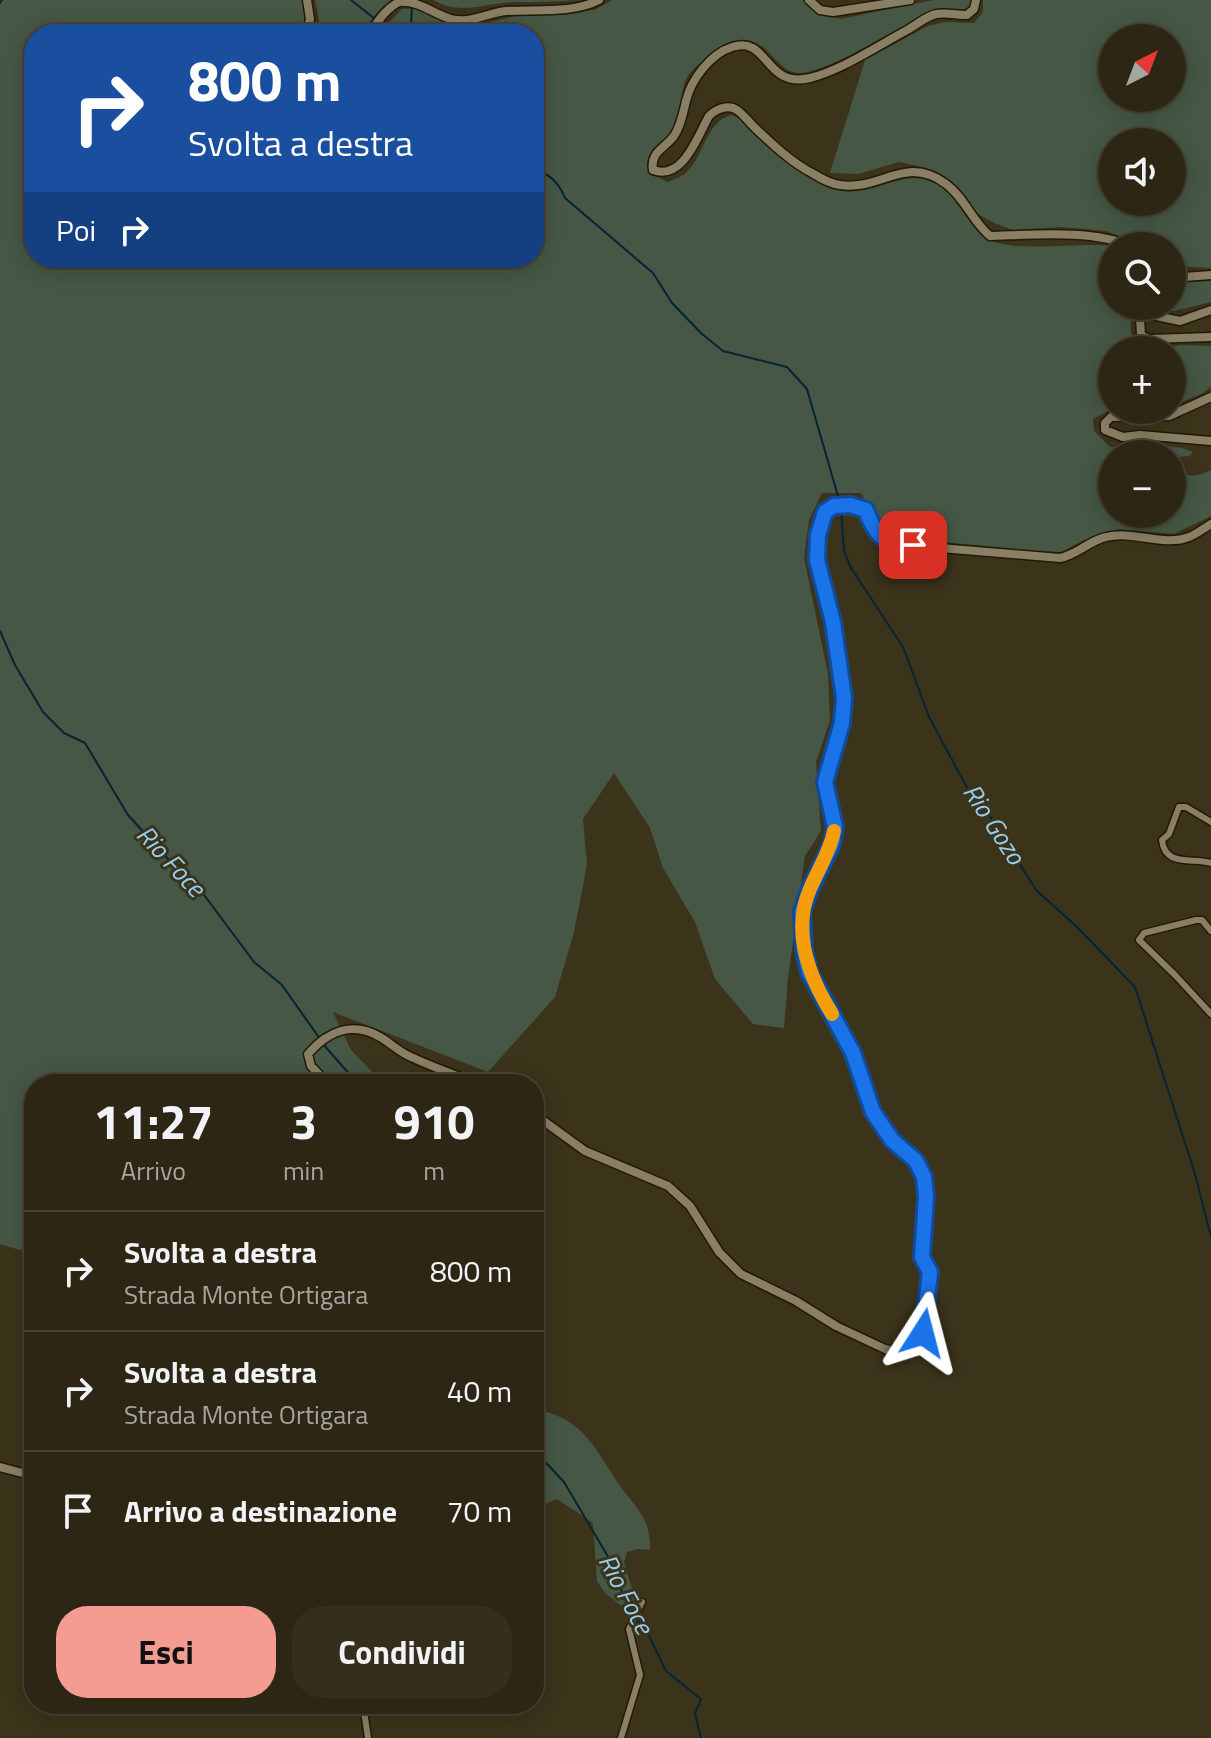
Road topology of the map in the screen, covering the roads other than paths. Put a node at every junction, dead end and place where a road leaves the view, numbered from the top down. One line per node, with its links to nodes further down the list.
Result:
1 (307, 0): 6 (main road)
2 (599, 0): 7 (main road)
3 (809, 0): 4 (main road)
4 (910, 0)
5 (976, 0): 8 (main road)
6 (309, 24)
7 (376, 24)
8 (1098, 239)
9 (1211, 275): 10 (main road)
10 (1186, 277)
11 (1211, 310): 12 (main road)
12 (1211, 337)
13 (1211, 397): 14 (main road)
14 (1211, 441)
15 (1211, 524): 22 (main road)
16 (1211, 822): 17 (street)
17 (1211, 863)
18 (1211, 931): 19 (street)
19 (1211, 1014)
20 (320, 1074): 21 (main road)
21 (453, 1074)
22 (544, 1121)
23 (0, 1467): 24 (main road)
24 (24, 1473)
25 (642, 1602): 28 (street)
26 (364, 1714): 27 (street)
27 (368, 1738)
28 (621, 1738)

